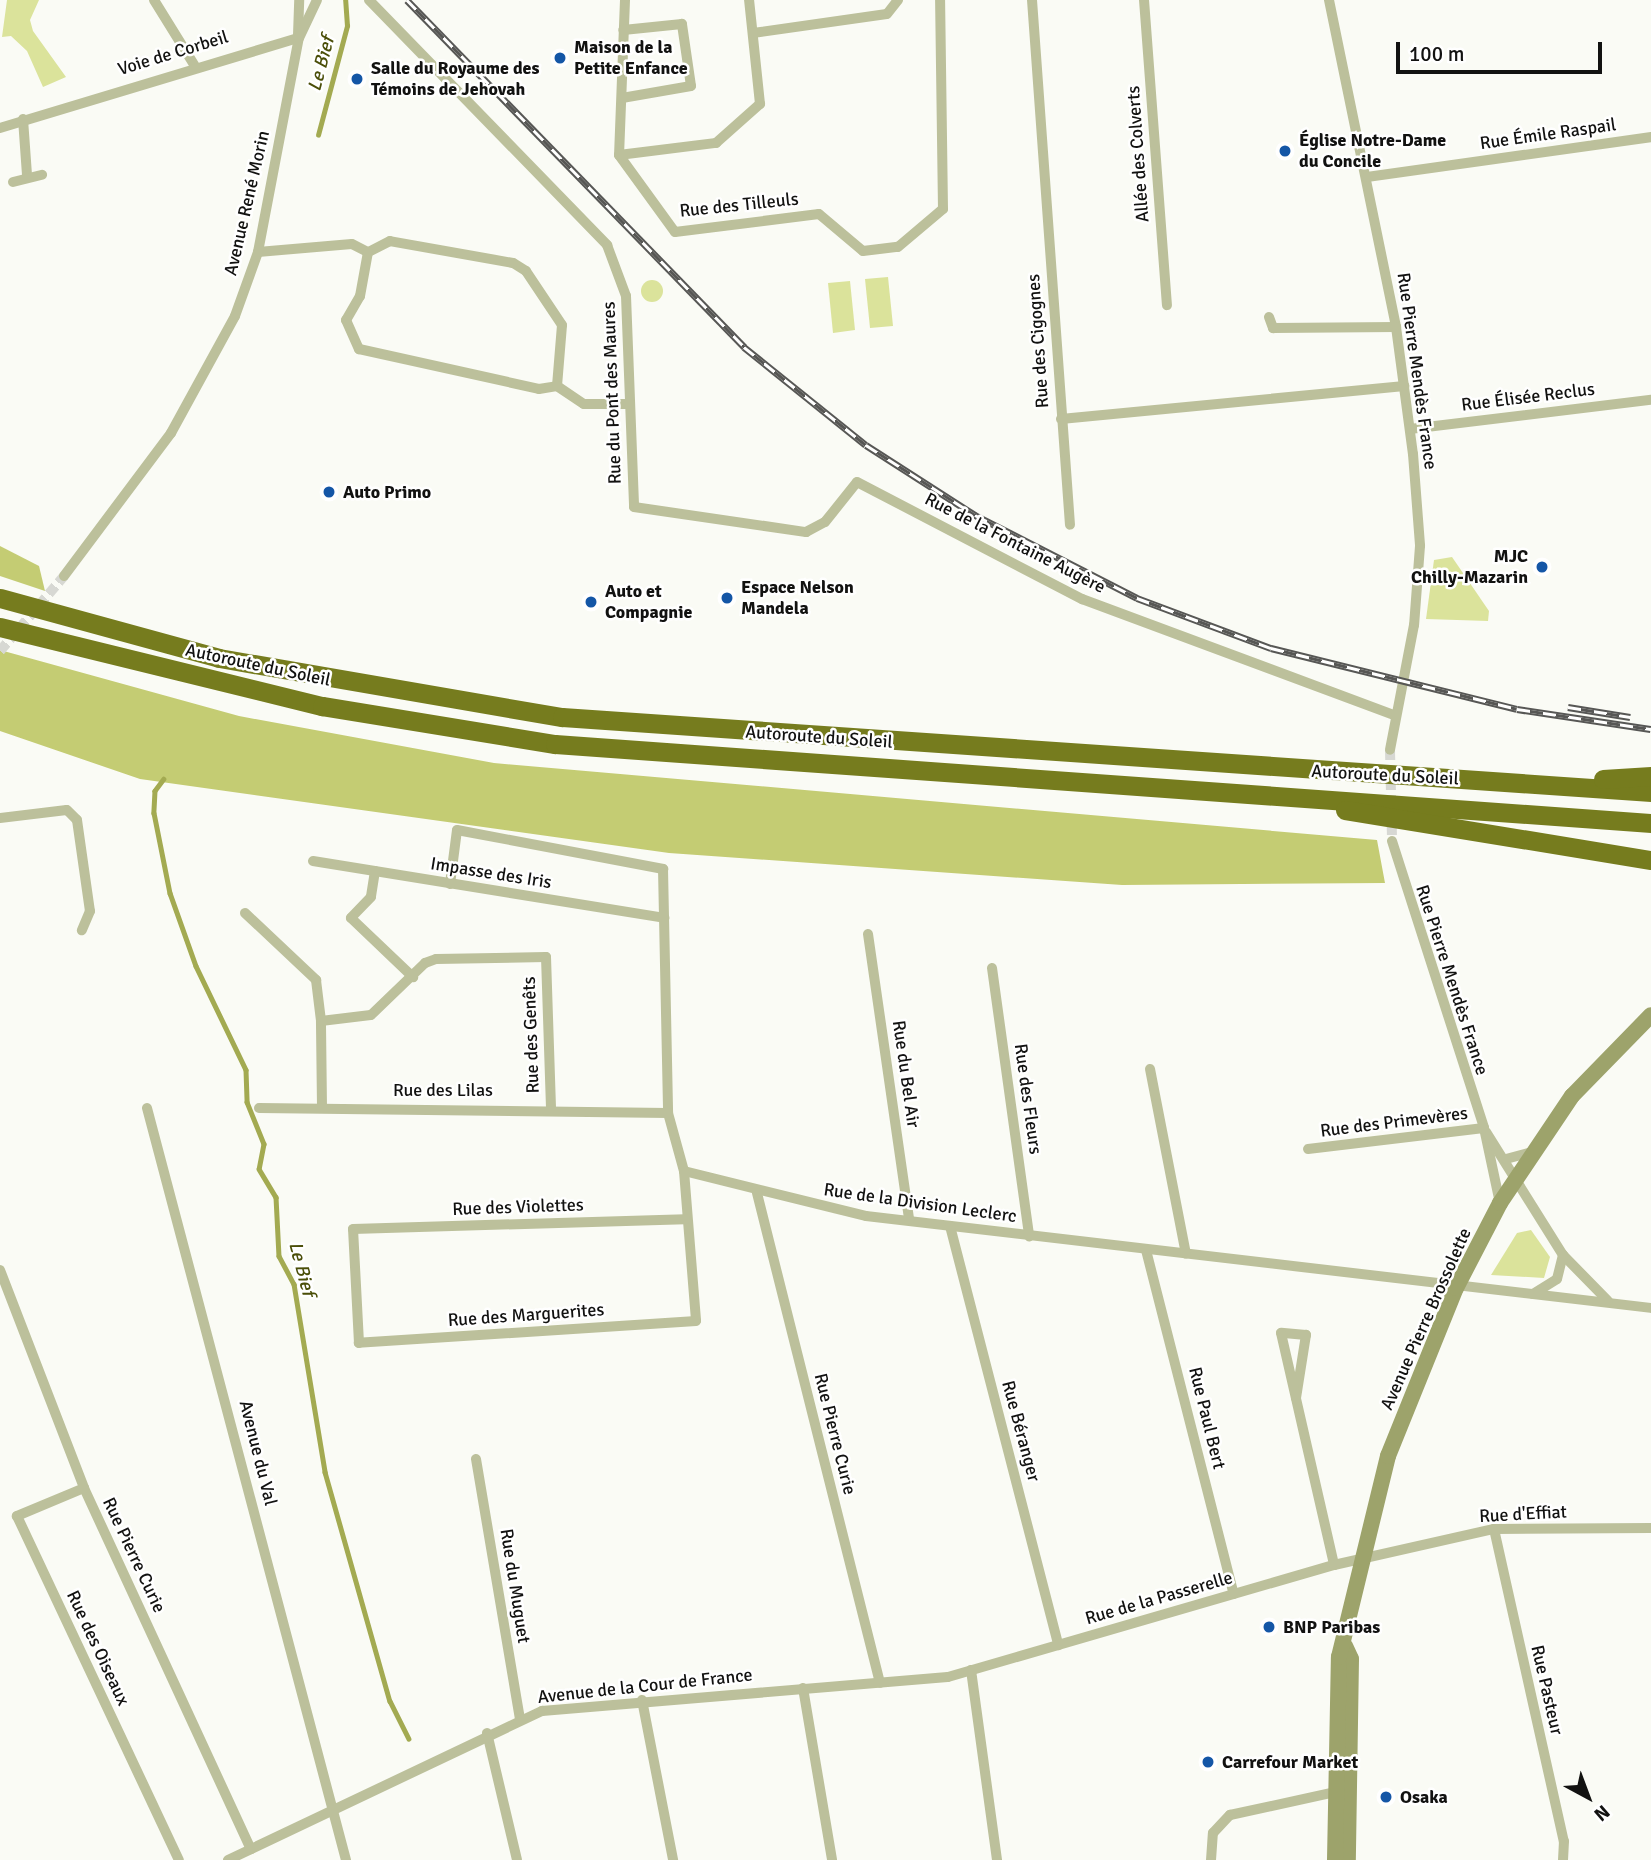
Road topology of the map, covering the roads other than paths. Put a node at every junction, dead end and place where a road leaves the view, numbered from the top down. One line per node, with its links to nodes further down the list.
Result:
1 (154, 0): 15 (street)
2 (299, 0): 14 (street)
3 (317, 0): 14 (street, Avenue René Morin)
4 (369, 0): 33 (street, Rue du Pont des Maures)
5 (625, 0): 12 (street)
6 (749, 0): 13 (street)
7 (898, 0): 13 (street)
8 (940, 0): 20 (street, Rue des Tilleuls)
9 (1032, 0): 34 (street, Rue des Cigognes)
10 (1144, 0): 27 (street, Allée des Colverts)
11 (1329, 0): 23 (street, Rue Pierre Mendès France)
12 (623, 30): 16 (street); 16 (street)
13 (753, 33): 20 (street)
14 (299, 38): 15 (street, Voie de Corbeil); 25 (street, Avenue René Morin)
15 (195, 66): 17 (street, Voie de Corbeil)
16 (621, 97): 20 (street)
17 (23, 119): 18 (street, Voie de Corbeil); 21 (street)
18 (0, 128)
19 (1651, 137): 23 (street, Rue Émile Raspail)
20 (619, 155)
21 (27, 175): 22 (street); 24 (street)
22 (42, 175)
23 (1367, 177): 29 (street, Rue Pierre Mendès France)
24 (13, 182)
25 (258, 252): 26 (street); 38 (street, Avenue René Morin)
26 (368, 252): 30 (street); 30 (street)
27 (1167, 304)
28 (1269, 317): 29 (street)
29 (1396, 327): 31 (street, Rue Pierre Mendès France)
30 (557, 386): 33 (street)
31 (1404, 386): 34 (street, Rue des Cigognes); 35 (street, Rue Pierre Mendès France)
32 (1651, 400): 35 (street, Rue Élisée Reclus)
33 (630, 404): 36 (street, Rue du Pont des Maures)
34 (1061, 419): 37 (street)
35 (1410, 429): 41 (street, Rue Pierre Mendès France)
36 (634, 507): 41 (street, Rue de la Fontaine Augère)
37 (1070, 525)
38 (64, 576)
39 (0, 598): 44 (highway, Autoroute du Soleil)
40 (0, 626): 46 (highway, Autoroute du Soleil)
41 (1394, 715): 42 (street, Rue Pierre Mendès France)
42 (1390, 750)
43 (1651, 776): 44 (highway)
44 (1525, 784): 45 (highway, Autoroute du Soleil)
45 (1651, 792)
46 (1332, 803): 48 (highway, Autoroute du Soleil); 50 (highway)
47 (0, 818): 56 (street)
48 (1651, 823)
49 (1392, 841): 68 (street, Rue Pierre Mendès France)
50 (1651, 860)
51 (313, 861): 52 (street, Impasse des Iris)
52 (375, 871): 53 (street, Impasse des Iris); 59 (street)
53 (450, 884): 55 (street, Impasse des Iris); 55 (street)
54 (245, 913): 61 (street)
55 (664, 918): 67 (street)
56 (82, 930)
57 (867, 934): 77 (street, Rue du Bel Air)
58 (992, 968): 79 (street, Rue des Fleurs)
59 (413, 977): 61 (street, Rue des Genêts); 66 (street, Rue des Genêts)
60 (1651, 1015): 70 (main road, Avenue Pierre Brossolette)
61 (321, 1021): 63 (street)
62 (1150, 1069): 81 (street)
63 (322, 1107): 65 (street, Rue des Lilas); 66 (street, Rue des Lilas)
64 (147, 1108): 105 (street, Avenue du Val)
65 (259, 1108)
66 (551, 1108): 67 (street, Rue des Lilas)
67 (668, 1113): 72 (street)
68 (1483, 1128): 69 (street, Rue des Primevères); 71 (street, Rue Pierre Mendès France); 75 (street, Rue Pierre Mendès France)
69 (1308, 1149)
70 (1533, 1152): 71 (street); 73 (main road, Avenue Pierre Brossolette)
71 (1506, 1159): 73 (street, Rue Pierre Mendès France)
72 (684, 1171): 74 (street, Rue de la Division Leclerc); 76 (street)
73 (1513, 1182): 75 (main road, Avenue Pierre Brossolette); 82 (street, Rue Pierre Mendès France)
74 (757, 1193): 77 (street, Rue de la Division Leclerc); 99 (street, Rue Pierre Curie)
75 (1500, 1203): 84 (main road, Avenue Pierre Brossolette)
76 (685, 1219): 88 (street, Rue des Marguerites); 88 (street, Rue des Violettes)
77 (909, 1220): 78 (street, Rue de la Division Leclerc)
78 (950, 1226): 79 (street, Rue de la Division Leclerc); 97 (street, Rue Béranger)
79 (1029, 1236): 80 (street, Rue de la Division Leclerc)
80 (1146, 1250): 81 (street, Rue de la Division Leclerc); 96 (street, Rue Paul Bert)
81 (1186, 1254): 84 (street, Rue de la Division Leclerc)
82 (1563, 1255): 85 (street); 86 (street, Rue Pierre Mendès France)
83 (1, 1275): 91 (street, Rue Pierre Curie)
84 (1456, 1288): 85 (street, Rue de la Division Leclerc); 94 (main road, Avenue Pierre Brossolette)
85 (1533, 1294): 86 (street, Rue de la Division Leclerc)
86 (1608, 1301): 87 (street, Rue de la Division Leclerc)
87 (1651, 1308)
88 (359, 1343)
89 (1296, 1398): 89 (street); 95 (street)
90 (476, 1458): 102 (street, Rue du Muguet)
91 (84, 1488): 106 (street, Rue Pierre Curie); 107 (street, Rue des Oiseaux)
92 (1651, 1528): 93 (street, Rue d'Effiat)
93 (1494, 1529): 94 (street, Rue d'Effiat); 117 (street, Rue Pasteur)
94 (1358, 1562): 95 (street, Rue de la Passerelle); 104 (main road, Avenue Pierre Brossolette)
95 (1334, 1565): 96 (street, Rue de la Passerelle)
96 (1234, 1594): 97 (street, Rue de la Passerelle)
97 (1058, 1645): 98 (street, Rue de la Passerelle)
98 (971, 1670): 99 (street, Avenue de la Cour de France); 113 (street)
99 (880, 1683): 100 (street, Avenue de la Cour de France)
100 (803, 1688): 101 (street, Avenue de la Cour de France); 112 (street)
101 (642, 1700): 102 (street, Avenue de la Cour de France); 111 (street)
102 (520, 1718): 103 (street, Avenue de la Cour de France)
103 (487, 1733): 105 (street, Avenue de la Cour de France); 110 (street)
104 (1338, 1791): 114 (street); 115 (main road, Avenue Pierre Brossolette); 116 (main road, Avenue Pierre Brossolette)
105 (333, 1807): 106 (street, Avenue de la Cour de France); 109 (street, Avenue du Val)
106 (251, 1849): 108 (street, Avenue de la Cour de France)
107 (179, 1860)
108 (228, 1860)
109 (346, 1860)
110 (517, 1860)
111 (673, 1860)
112 (832, 1860)
113 (997, 1860)
114 (1210, 1860)
115 (1335, 1860)
116 (1348, 1860)
117 (1563, 1860)

